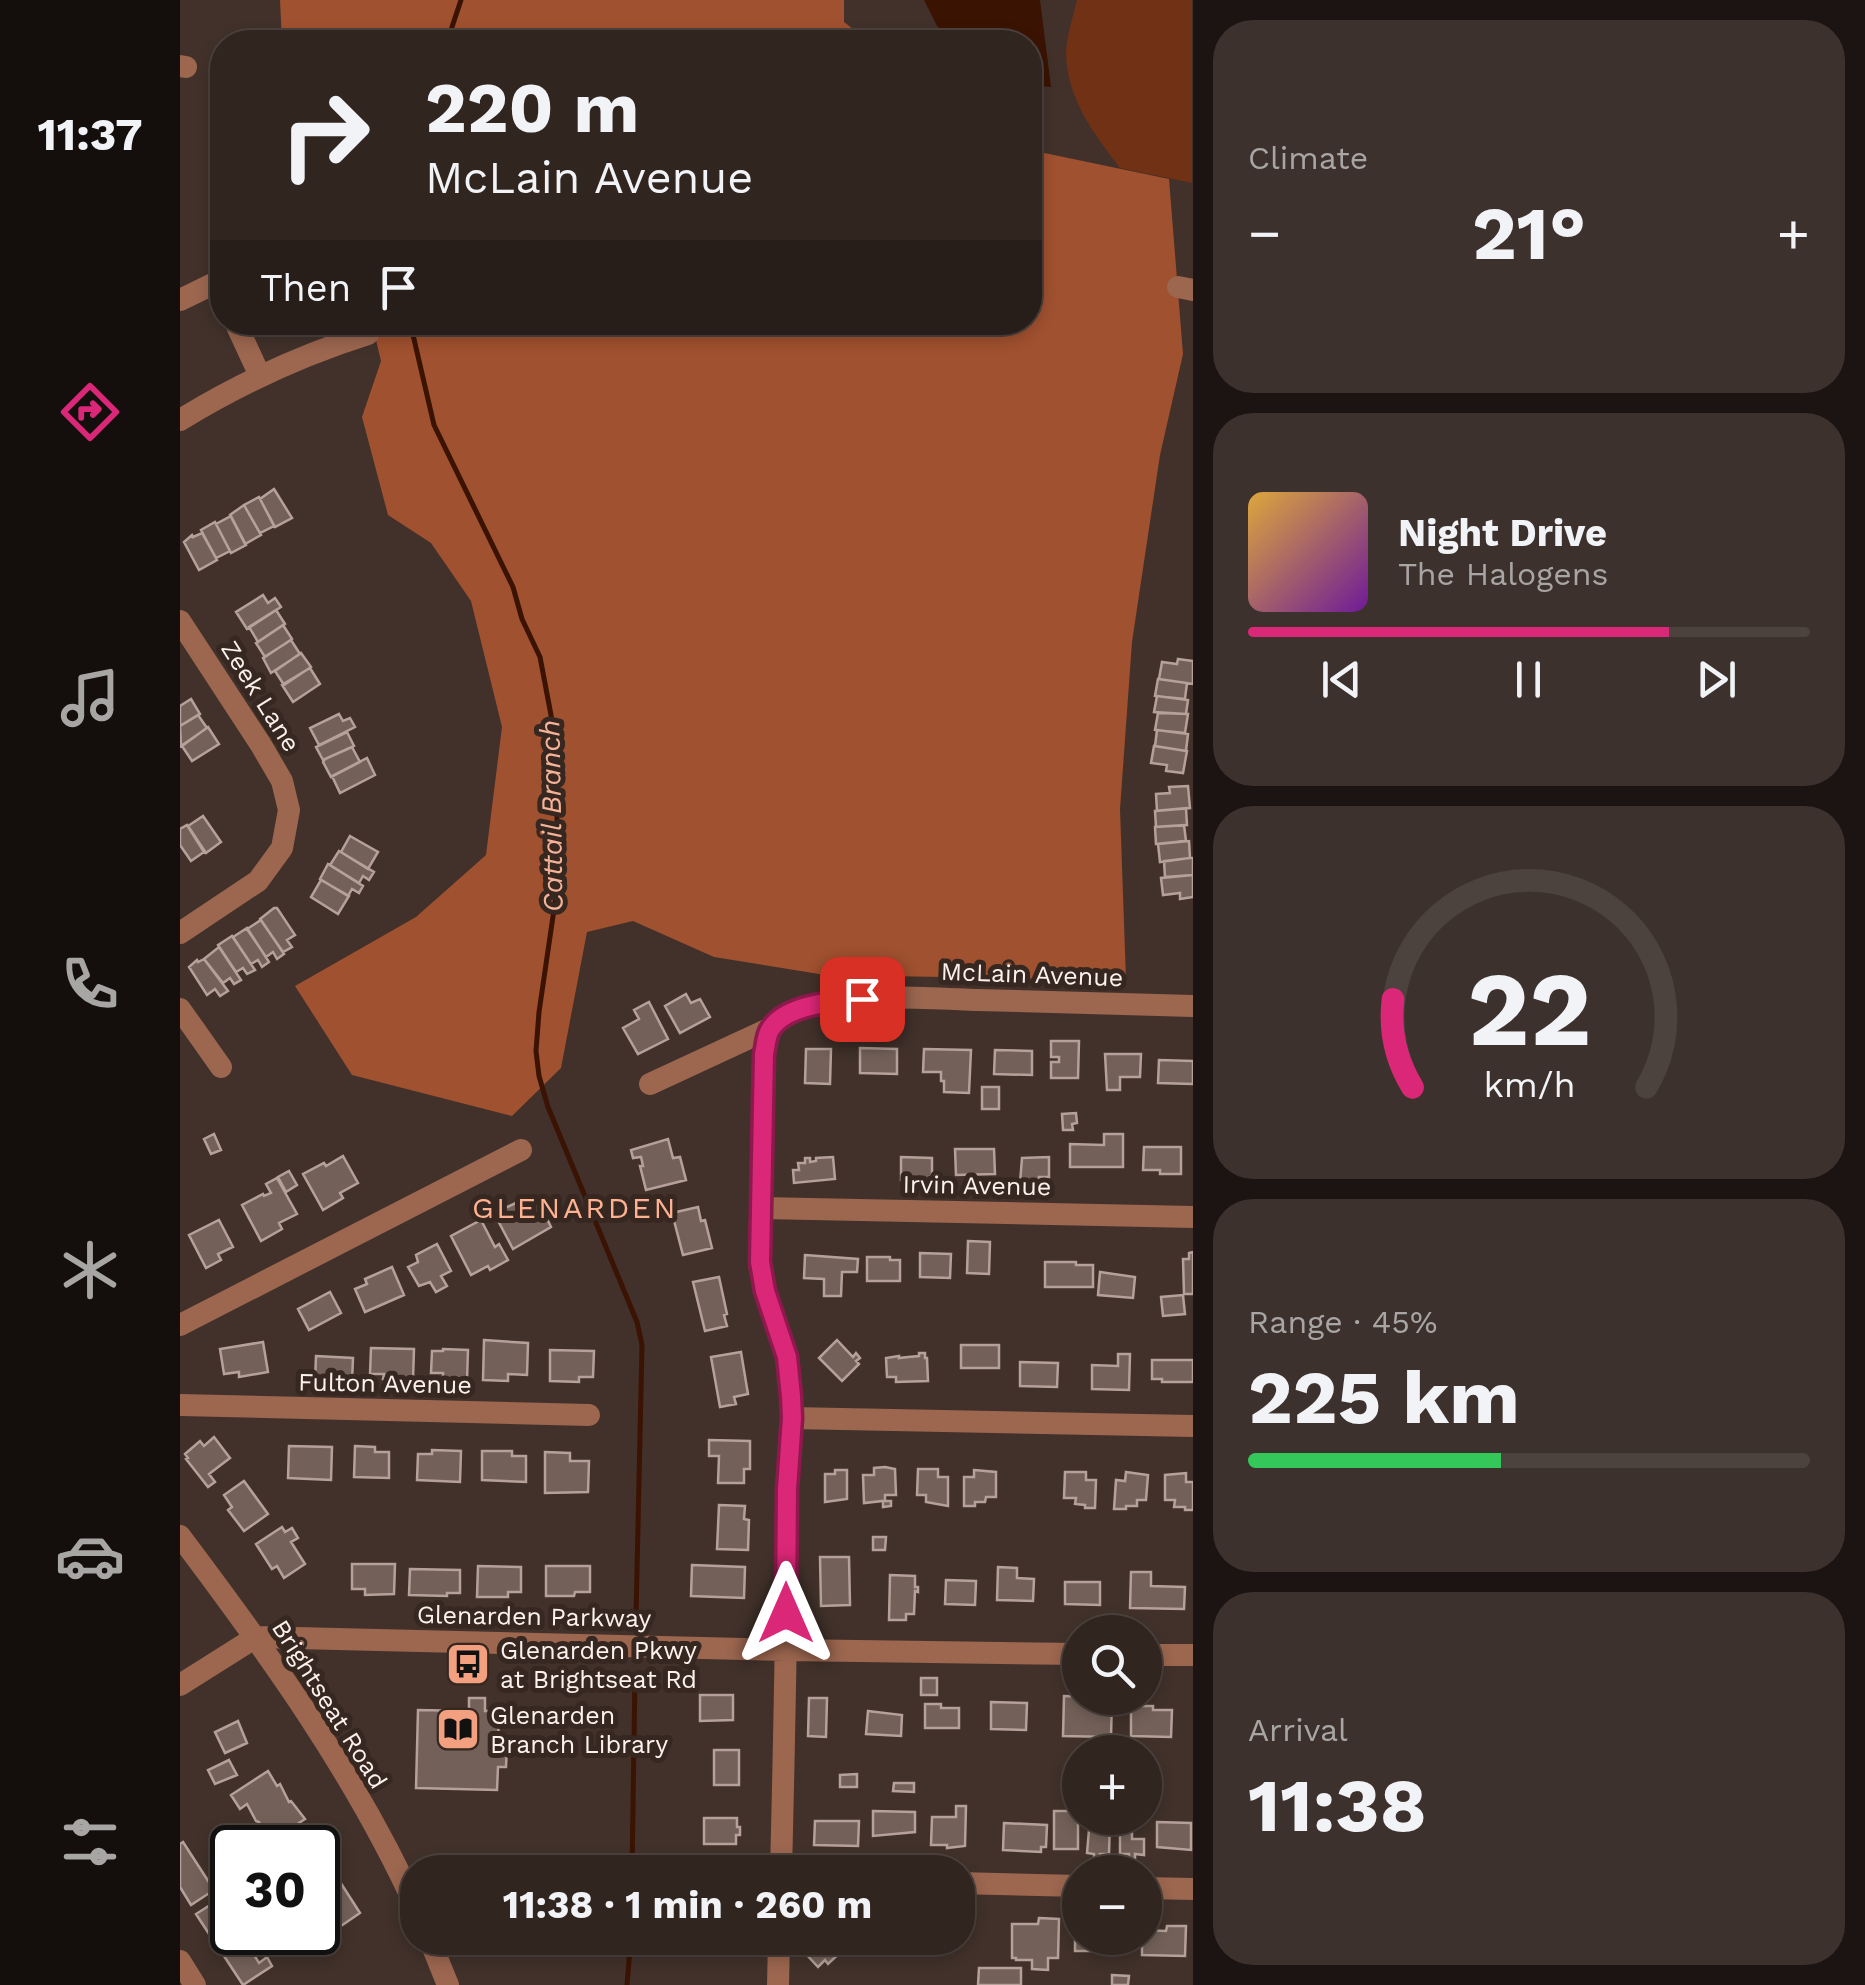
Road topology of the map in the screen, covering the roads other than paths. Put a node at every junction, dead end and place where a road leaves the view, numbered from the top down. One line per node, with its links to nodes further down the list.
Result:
1 (210, 285): 2 (street)
2 (180, 300)
3 (241, 335): 5 (street)
4 (365, 335): 5 (street)
5 (260, 376): 6 (street)
6 (180, 420)
7 (180, 621): 8 (street, Zeek Lane)
8 (180, 933)
9 (1192, 1006): 11 (street, McLain Avenue)
10 (180, 1009): 12 (street)
11 (771, 1028): 13 (street, McLain Avenue); 15 (street)
12 (221, 1067)
13 (650, 1084)
14 (521, 1150): 17 (street)
15 (761, 1208): 16 (street, Irvin Avenue); 20 (street)
16 (1192, 1218)
17 (180, 1325)
18 (180, 1405): 19 (street, Fulton Avenue)
19 (590, 1416)
20 (792, 1418): 21 (street); 24 (street)
21 (1192, 1426)
22 (180, 1536): 23 (street, Brightseat Road)
23 (256, 1637): 24 (street, Glenarden Parkway); 28 (street); 30 (street, Brightseat Road)
24 (787, 1650): 25 (street, Glenarden Parkway); 29 (street)
25 (1062, 1654)
26 (1162, 1655): 27 (street)
27 (1192, 1656)
28 (180, 1685)
29 (781, 1855)
30 (400, 1878)
31 (975, 1883): 32 (street)
32 (1062, 1886)
33 (1162, 1888): 34 (street)
34 (1192, 1889)
35 (436, 1955): 39 (street)
36 (779, 1955): 40 (street)
37 (180, 1961): 38 (street)
38 (195, 1985)
39 (448, 1985)
40 (778, 1985)

